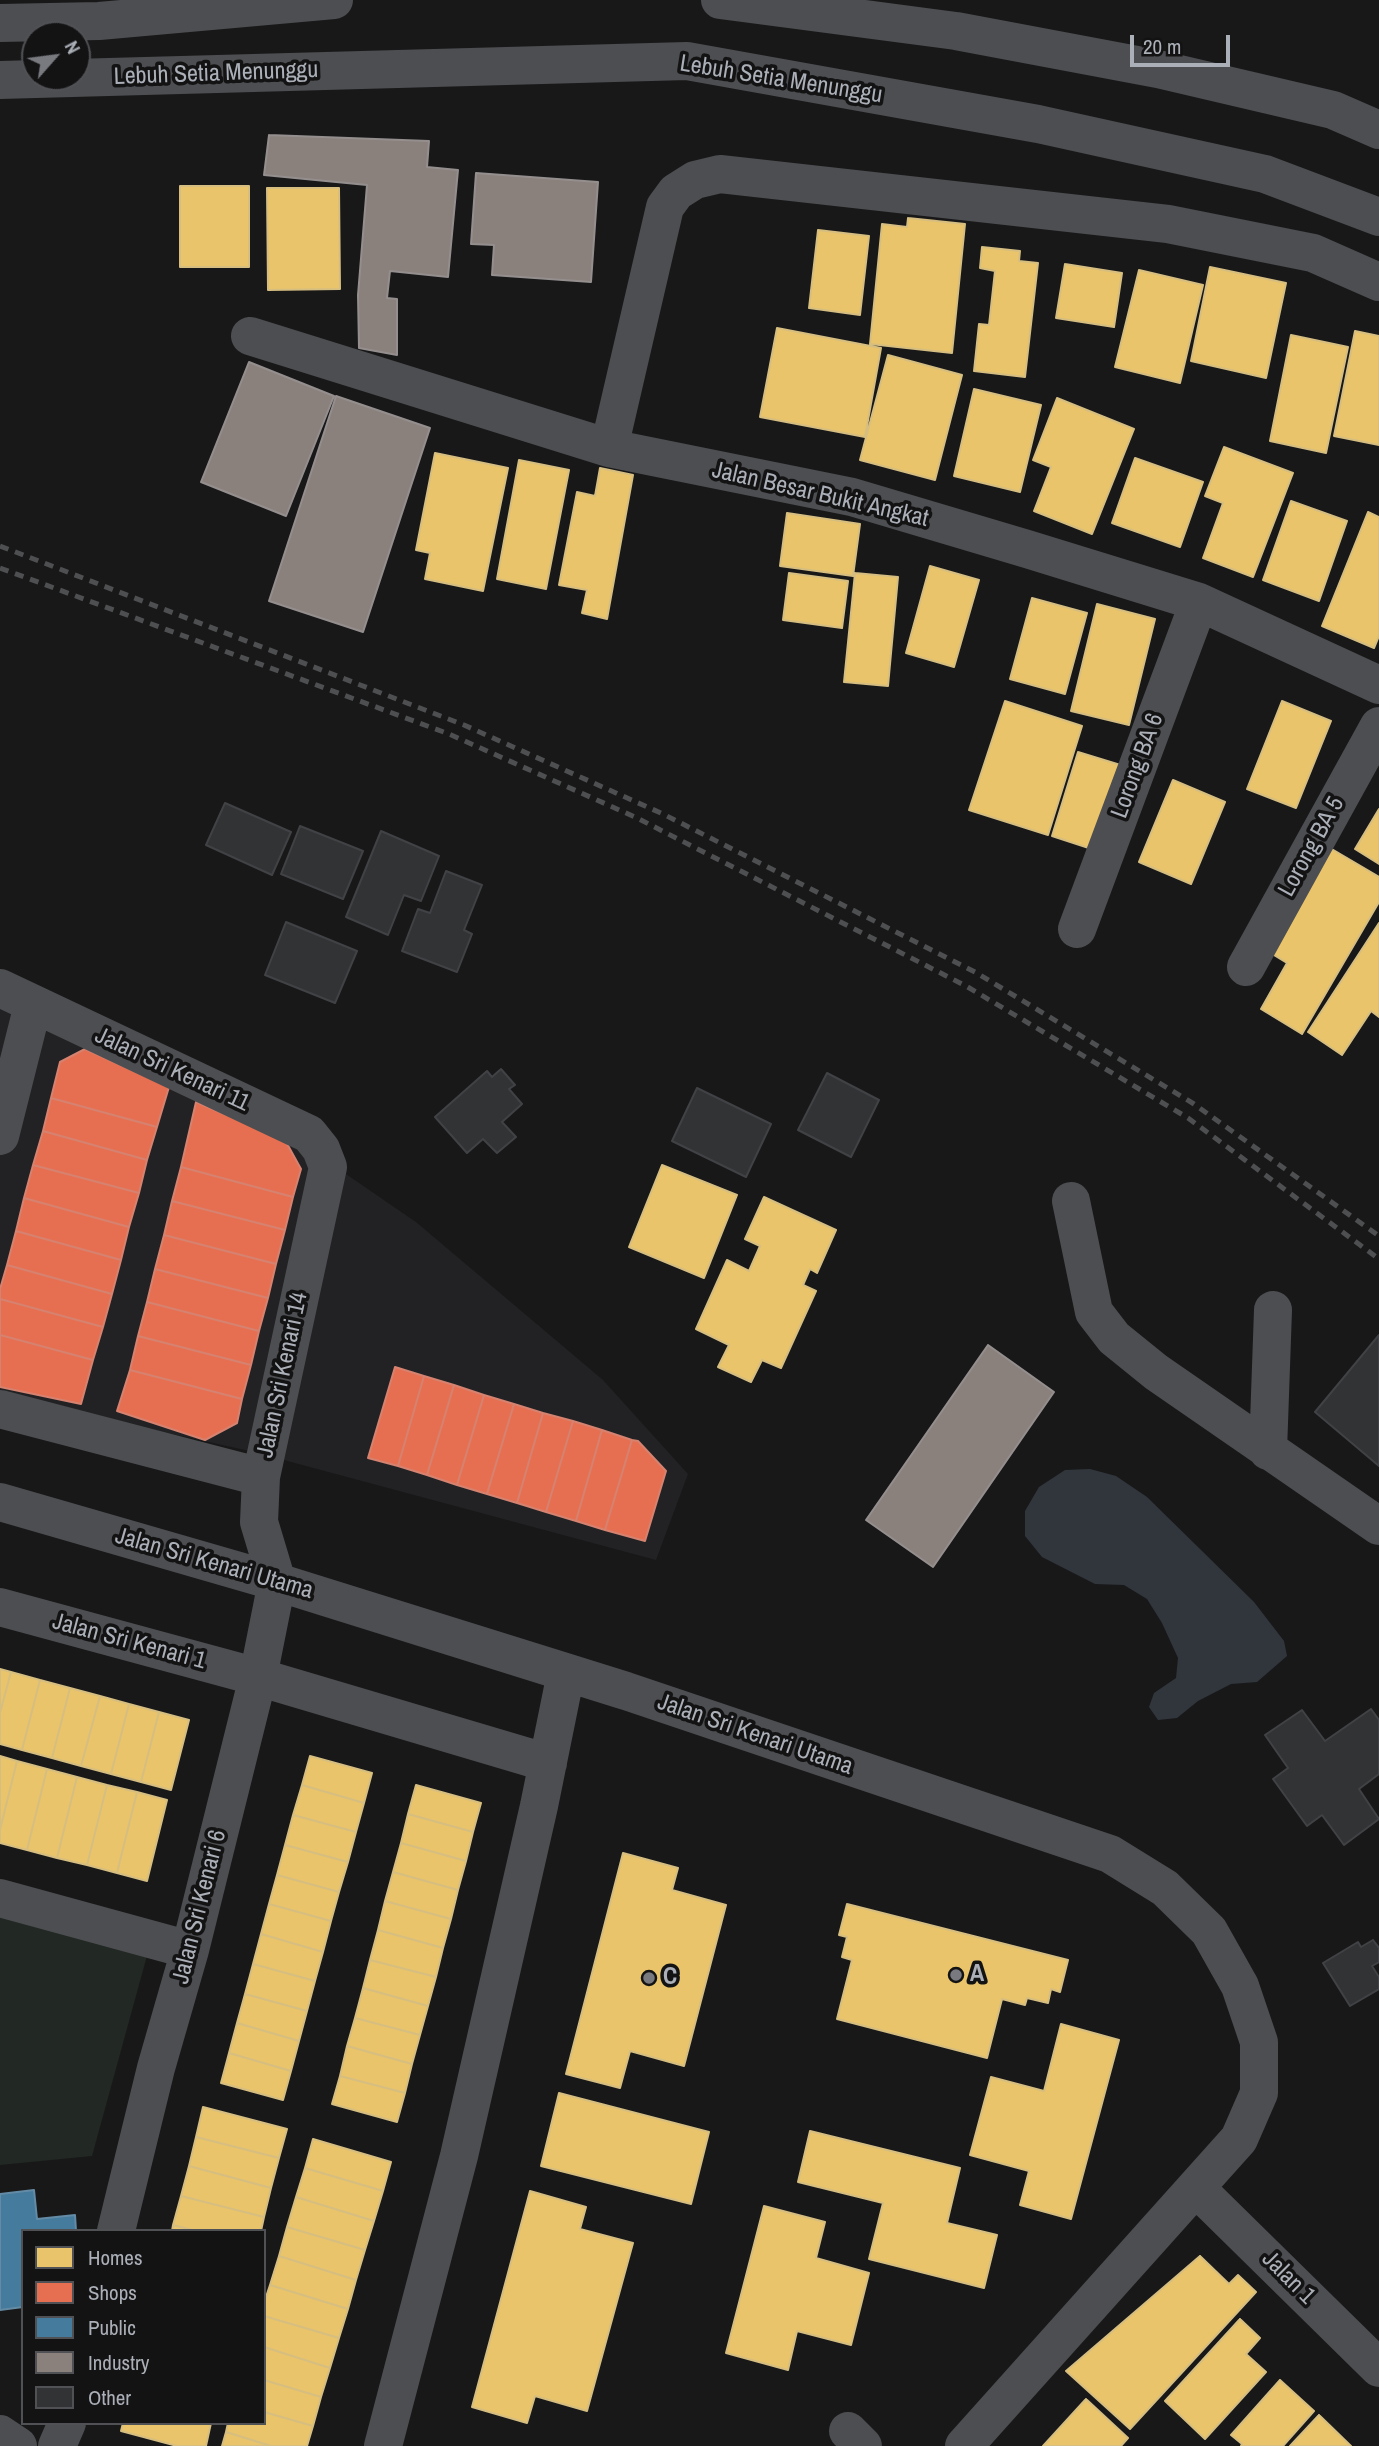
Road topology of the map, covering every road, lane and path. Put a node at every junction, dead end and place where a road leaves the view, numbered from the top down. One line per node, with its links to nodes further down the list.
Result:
1 (334, 0): 3 (street)
2 (720, 0): 5 (street)
3 (0, 23)
4 (0, 80): 6 (street, Lebuh Setia Menunggu)
5 (1379, 130)
6 (1379, 217)
7 (1379, 282): 9 (street)
8 (250, 336): 9 (street, Jalan Besar Bukit Angkat)
9 (609, 448): 10 (street, Jalan Besar Bukit Angkat)
10 (1199, 602): 11 (street, Jalan Besar Bukit Angkat); 13 (street, Lorong BA 6)
11 (1379, 685)
12 (1379, 726): 14 (street, Lorong BA 5)
13 (1077, 929)
14 (1246, 967)
15 (17, 996): 16 (street); 17 (street, Jalan Sri Kenari 11)
16 (0, 1136)
17 (328, 1167): 22 (street, Jalan Sri Kenari 14)
18 (1071, 1201): 21 (street)
19 (1273, 1310): 21 (street)
20 (0, 1409): 22 (street)
21 (1268, 1451): 24 (street)
22 (261, 1476): 25 (street, Jalan Sri Kenari 14)
23 (0, 1502): 25 (street, Jalan Sri Kenari Utama)
24 (1379, 1526)
25 (277, 1582): 27 (street, Jalan Sri Kenari Utama); 28 (street, Jalan Sri Kenari 6)
26 (0, 1607): 28 (street, Jalan Sri Kenari 1)
27 (566, 1673): 29 (street); 32 (street, Jalan Sri Kenari Utama)
28 (258, 1677): 29 (street, Jalan Sri Kenari 1); 31 (street, Jalan Sri Kenari 6)
29 (548, 1763): 39 (street)
30 (0, 1898): 31 (street)
31 (190, 1950): 33 (street, Jalan Sri Kenari 6)
32 (1196, 2188): 34 (street, Jalan 1); 40 (street, Jalan Sri Kenari Utama)
33 (116, 2229)
34 (1379, 2368)
35 (66, 2425): 38 (street)
36 (0, 2434): 37 (street)
37 (18, 2446)
38 (57, 2446)
39 (383, 2446)
40 (964, 2446)

